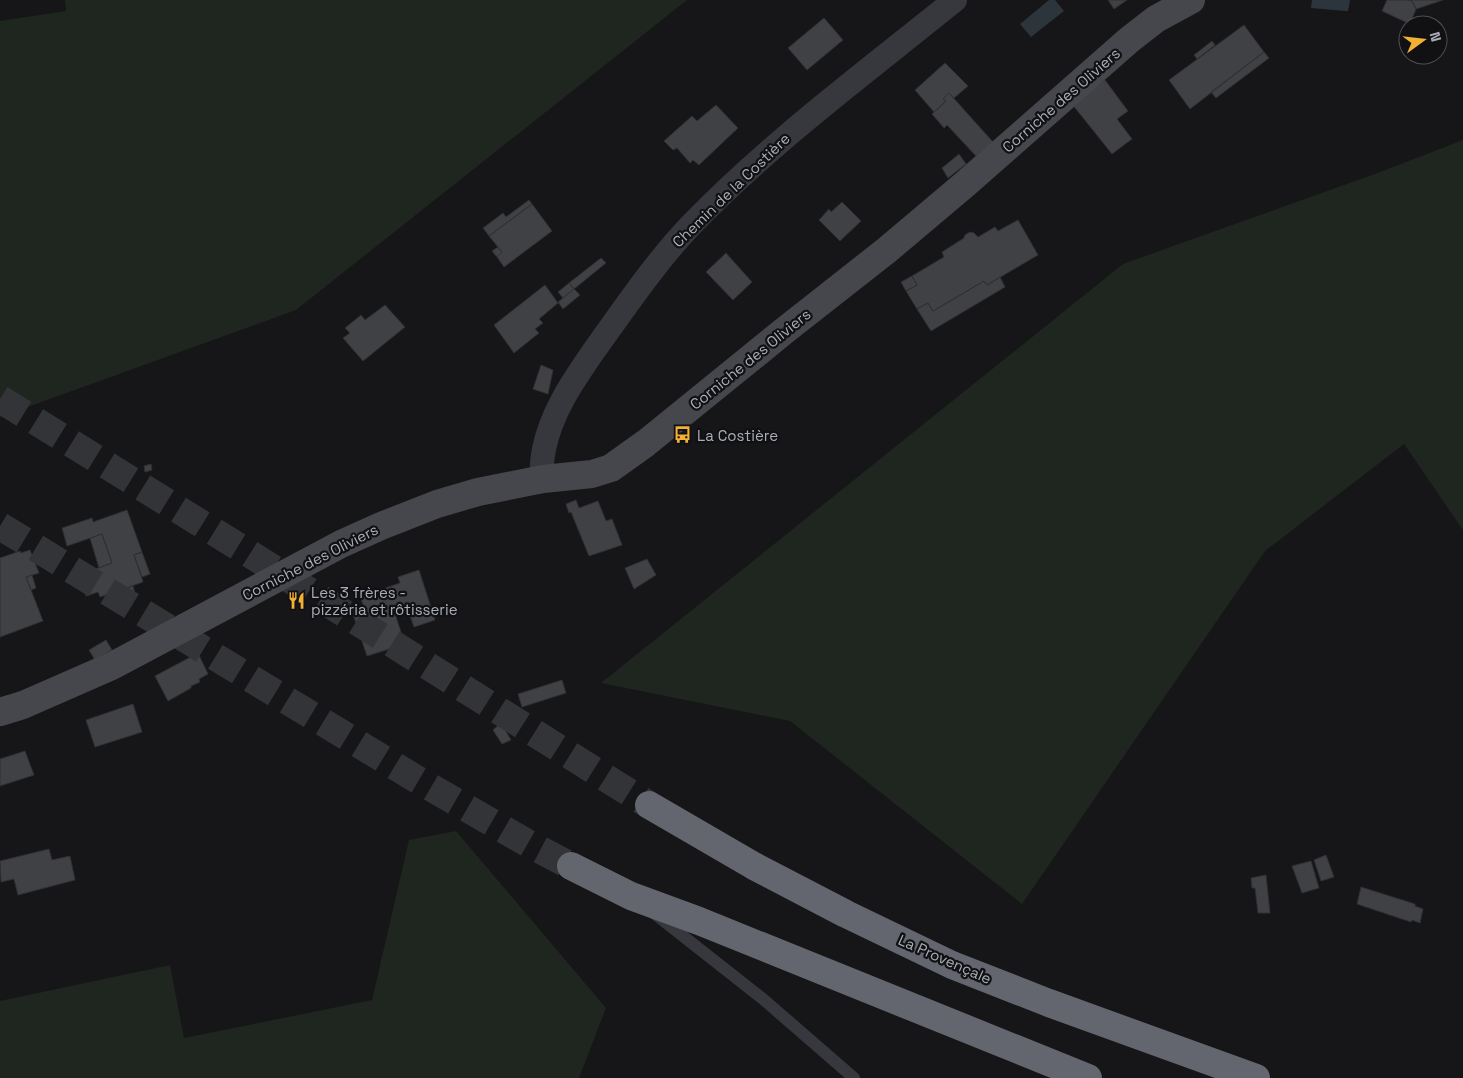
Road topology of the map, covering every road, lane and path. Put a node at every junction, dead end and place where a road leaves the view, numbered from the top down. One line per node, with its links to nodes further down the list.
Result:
1 (955, 0): 3 (street, Chemin de la Costière)
2 (1191, 0): 3 (street, Corniche des Oliviers)
3 (543, 479): 4 (street, Corniche des Oliviers)
4 (0, 712)
5 (649, 805): 10 (highway, La Provençale)
6 (571, 866): 7 (highway)
7 (631, 896): 8 (lane); 9 (highway)
8 (854, 1078)
9 (1088, 1078)
10 (1256, 1078)

